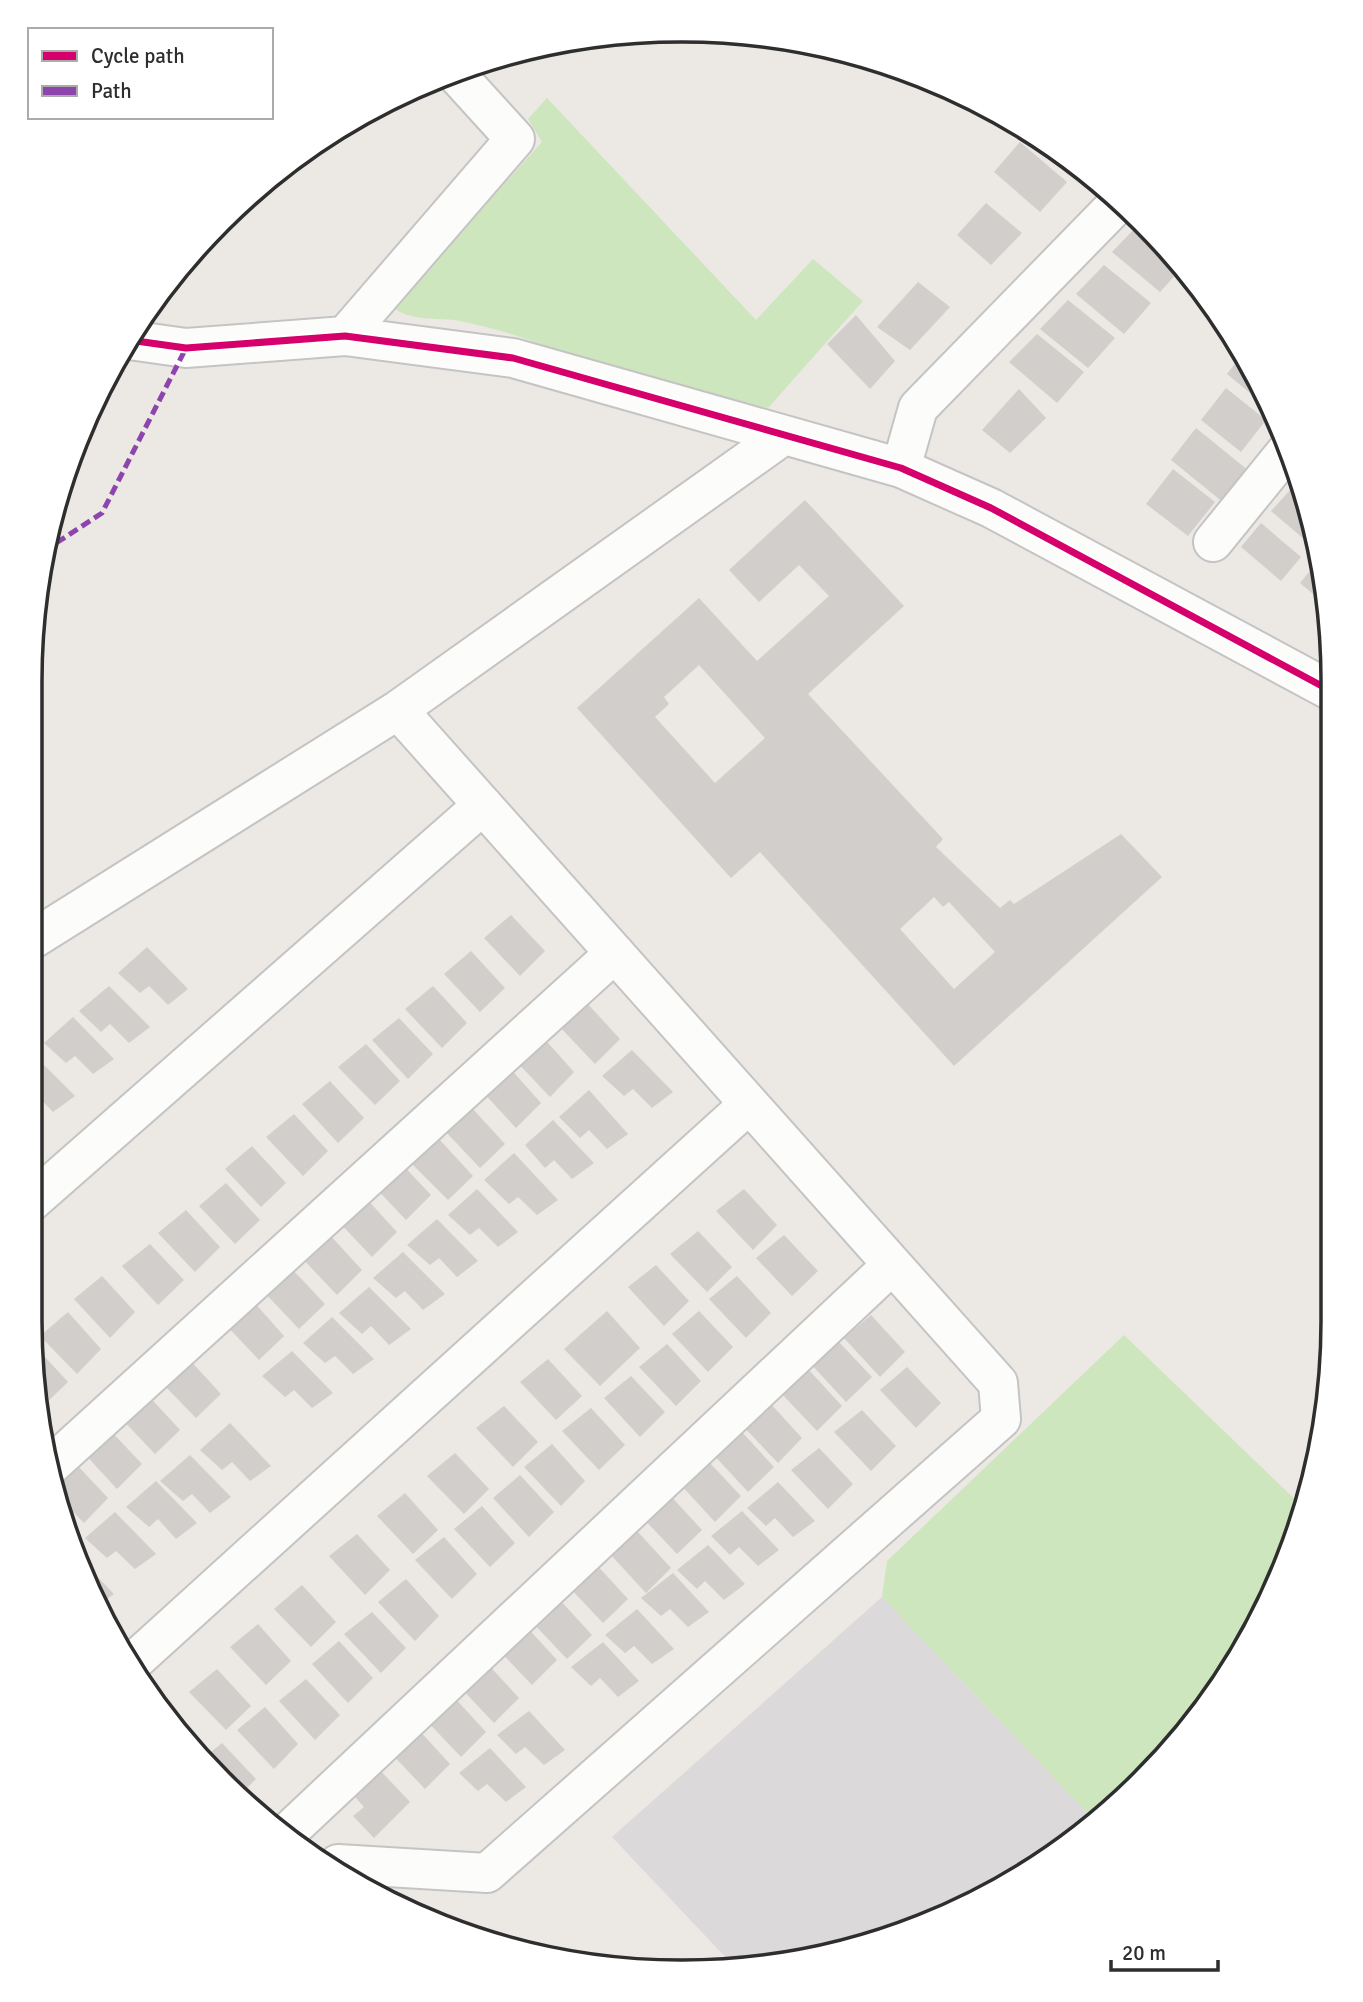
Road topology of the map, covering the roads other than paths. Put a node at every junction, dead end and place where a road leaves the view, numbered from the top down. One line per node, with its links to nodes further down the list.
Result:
1 (463, 81): 3 (street)
2 (1112, 209): 7 (street)
3 (345, 337): 4 (street); 5 (street)
4 (140, 342)
5 (785, 435): 7 (street); 10 (street)
6 (1280, 459): 8 (street)
7 (901, 468): 9 (street)
8 (1213, 542)
9 (1321, 686)
10 (398, 710): 11 (street); 12 (street)
11 (482, 805): 13 (street); 15 (street)
12 (42, 933)
13 (615, 953): 14 (street); 17 (street)
14 (749, 1104): 16 (street); 18 (street)
15 (42, 1192)
16 (892, 1265): 19 (street); 20 (street)
17 (58, 1460)
18 (139, 1657)
19 (292, 1828)
20 (346, 1865)

